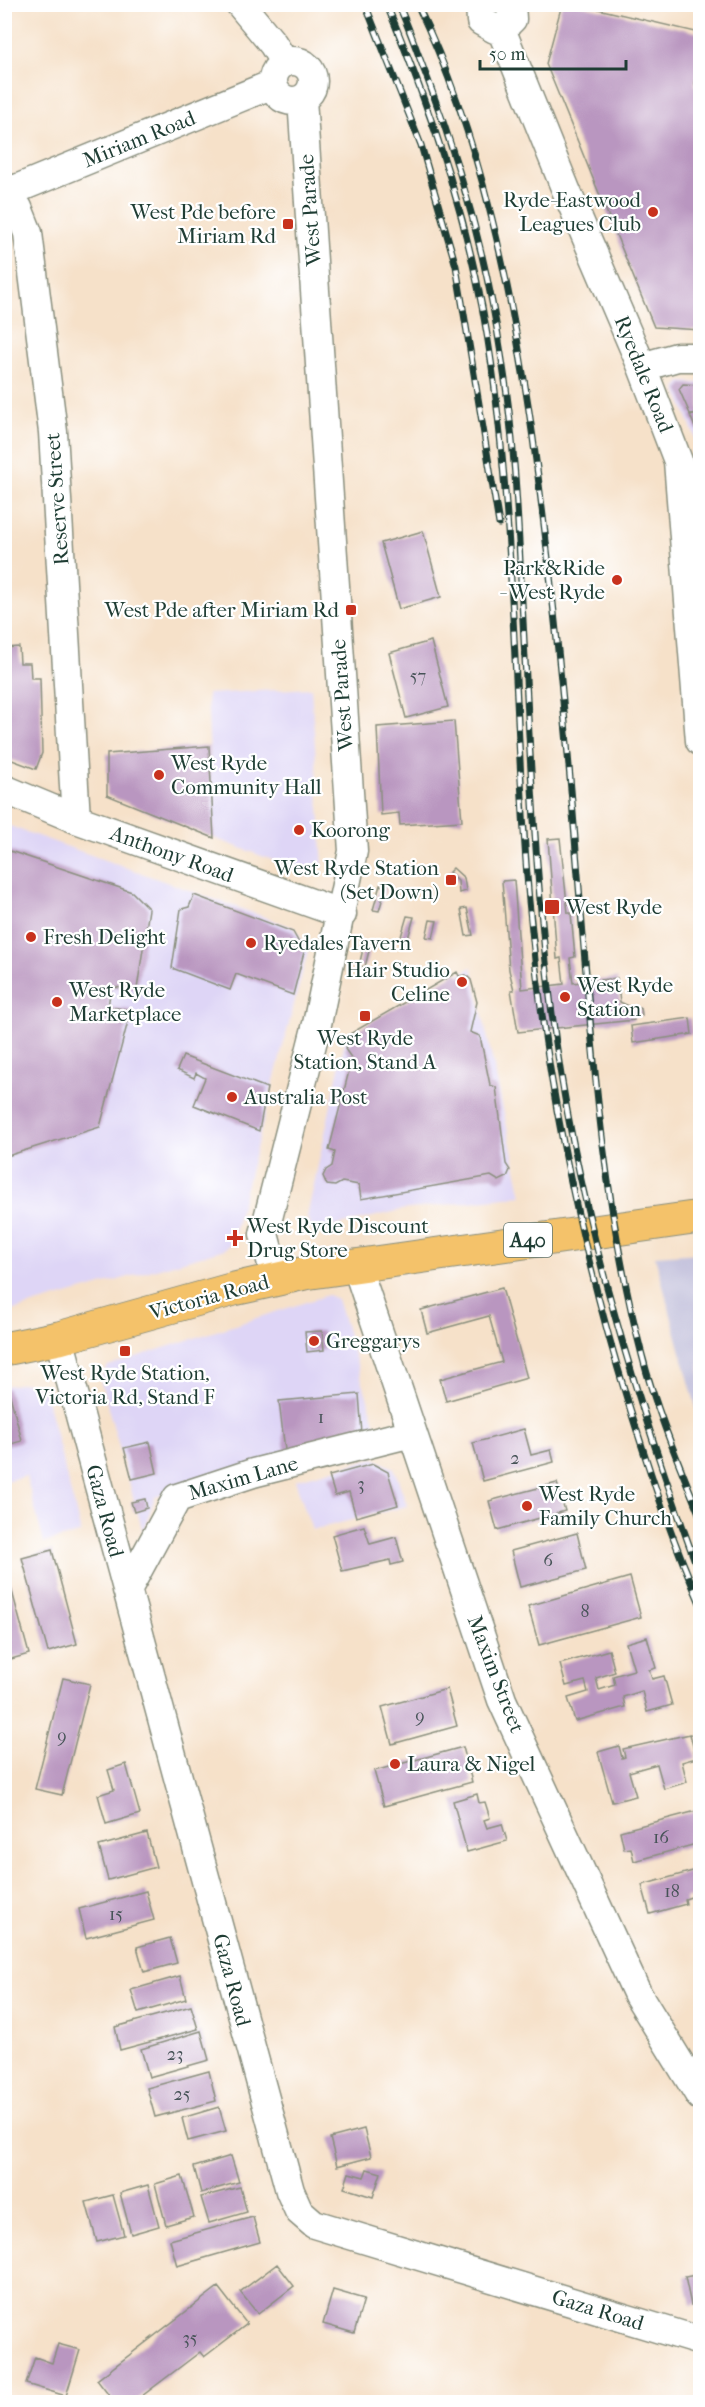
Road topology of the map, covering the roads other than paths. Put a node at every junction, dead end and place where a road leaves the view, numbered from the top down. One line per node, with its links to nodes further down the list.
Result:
1 (240, 4): 4 (street)
2 (480, 4): 3 (street)
3 (506, 17): 7 (street, Ryedale Road)
4 (278, 73): 5 (street, Miriam Road); 11 (street, West Parade)
5 (6, 190): 10 (street, Reserve Street)
6 (700, 357): 7 (street)
7 (642, 367): 8 (street, Ryedale Road)
8 (700, 741)
9 (4, 789): 10 (street, Anthony Road)
10 (76, 819): 11 (street, Anthony Road)
11 (342, 914): 14 (street, West Parade)
12 (700, 1216): 13 (highway, Victoria Road / A40)
13 (356, 1264): 14 (highway, Victoria Road / A40); 17 (street, Maxim Street)
14 (276, 1279): 15 (highway, Victoria Road / A40)
15 (59, 1338): 16 (highway, Victoria Road / A40); 18 (street, Gaza Road)
16 (4, 1349)
17 (412, 1433): 18 (street, Maxim Lane); 19 (street, Maxim Street)
18 (127, 1590): 20 (street, Gaza Road)
19 (700, 2096)
20 (700, 2341)

